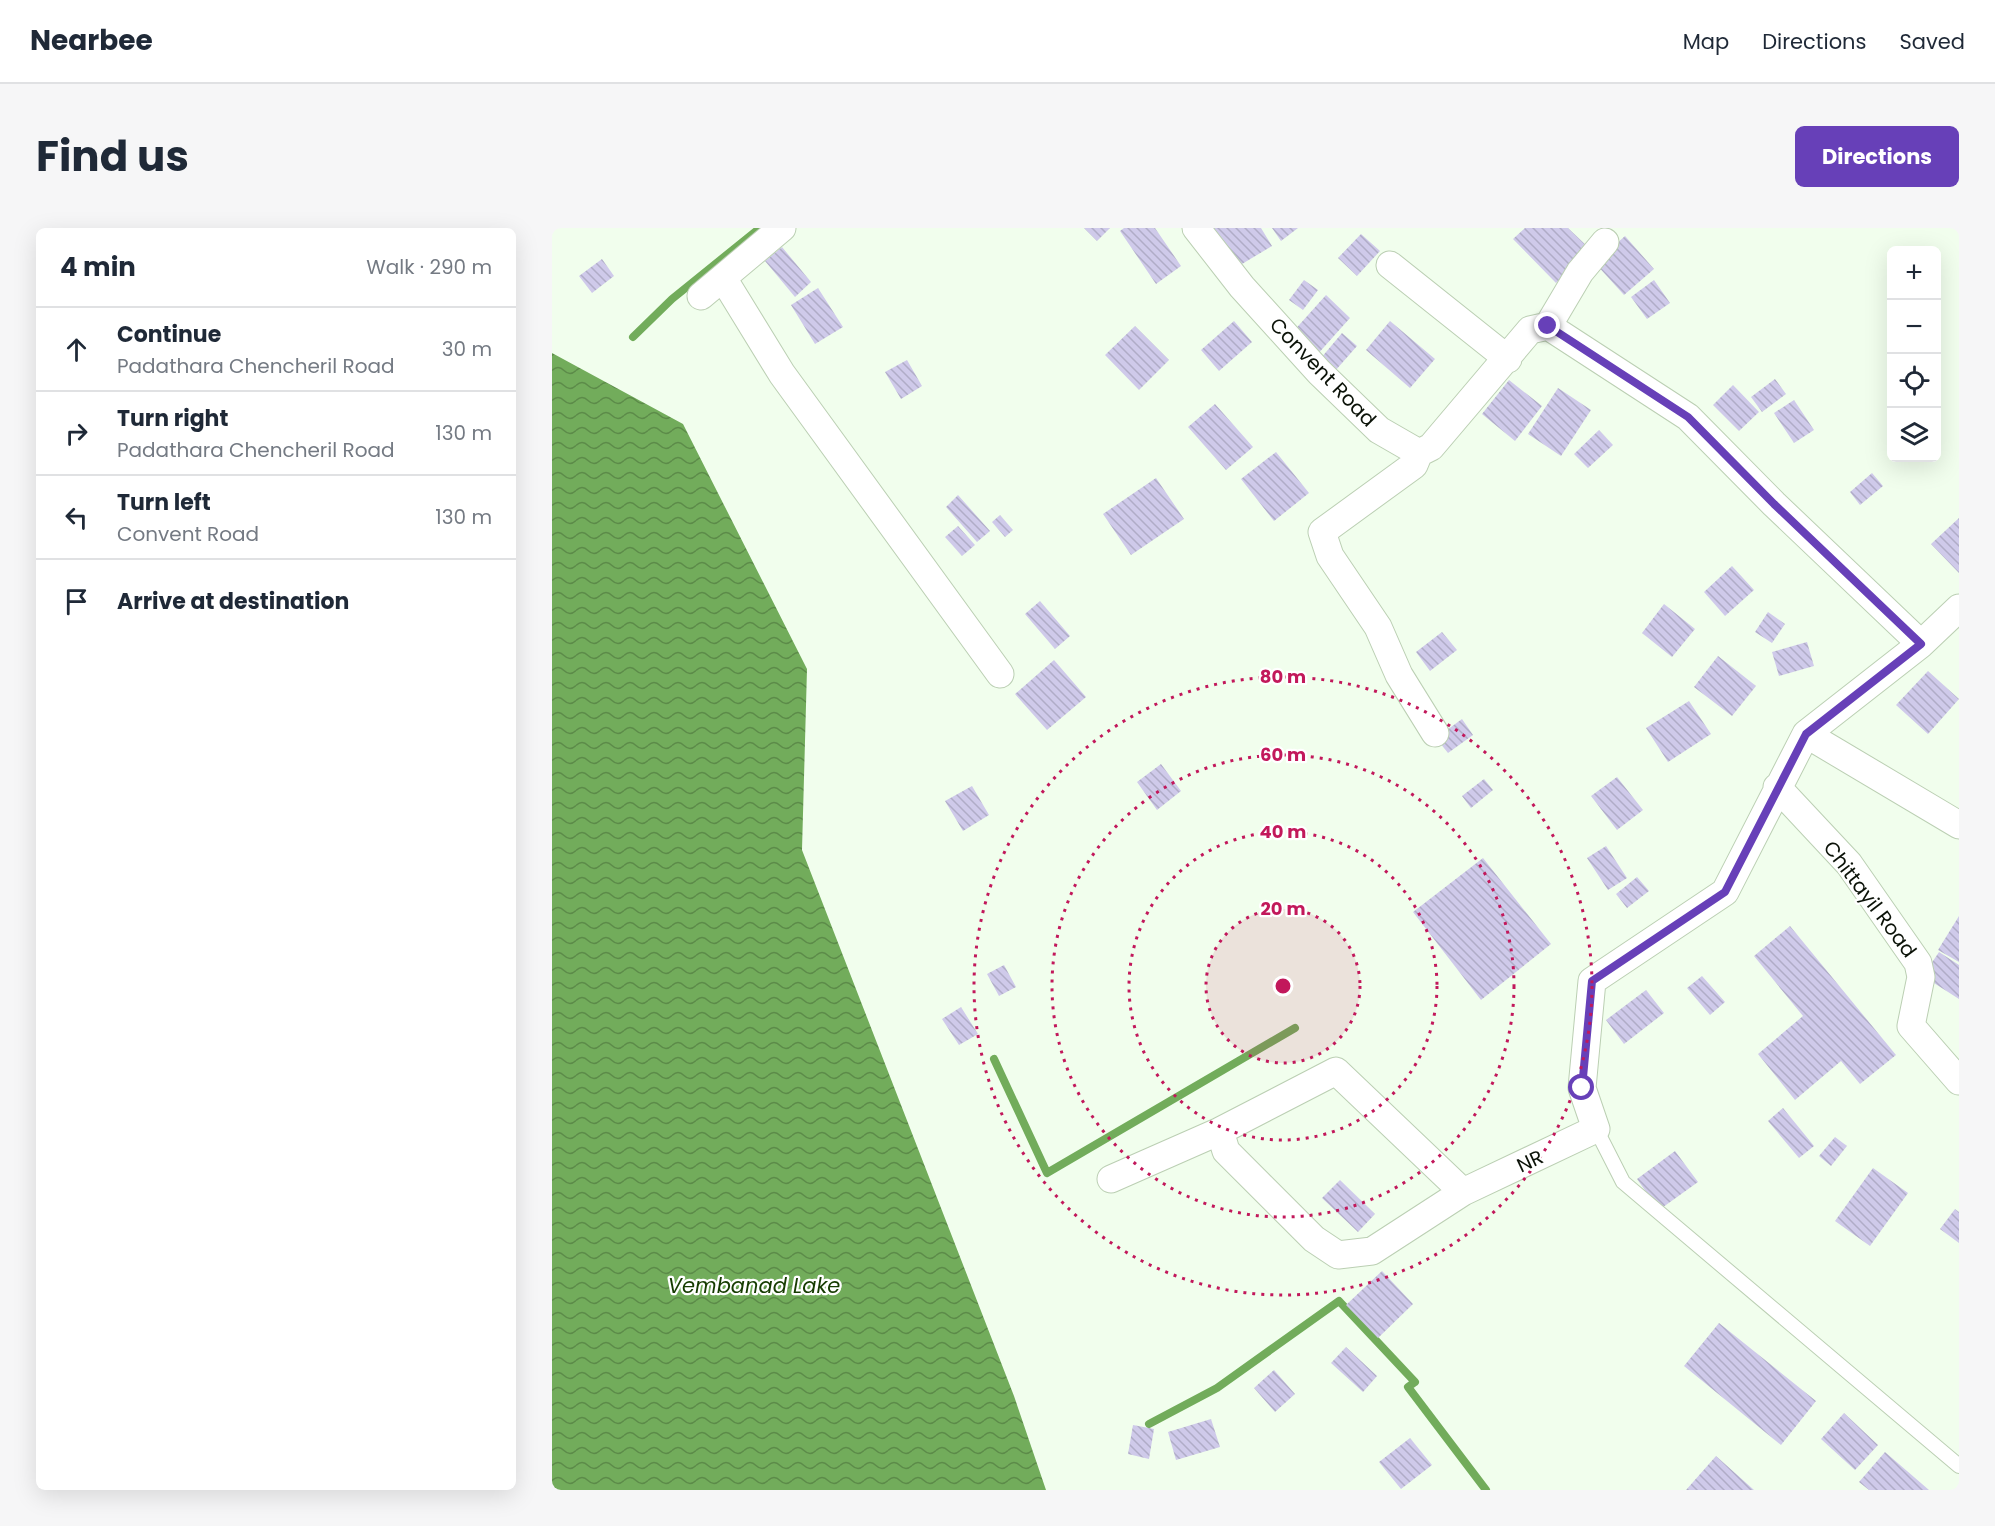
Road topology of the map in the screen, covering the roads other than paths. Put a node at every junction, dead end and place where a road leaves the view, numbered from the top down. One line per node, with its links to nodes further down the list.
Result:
1 (782, 228): 5 (street)
2 (1196, 228): 9 (street, Convent Road)
3 (1605, 242): 7 (street)
4 (1389, 265): 8 (street)
5 (723, 278): 6 (street); 12 (street)
6 (701, 296)
7 (1548, 326): 8 (street); 11 (street)
8 (1508, 359): 9 (street)
9 (1419, 453): 13 (street)
10 (1959, 608): 11 (street)
11 (1921, 644): 14 (street)
12 (1000, 674)
13 (1435, 733)
14 (1806, 734): 15 (street); 16 (street)
15 (1777, 787): 17 (street, Chittayil Road); 18 (street)
16 (1959, 825)
17 (1958, 1077)
18 (1596, 1129): 21 (street, NR); 22 (lane)
19 (1220, 1131): 20 (street); 21 (street); 21 (street, NR)
20 (1111, 1179)
21 (1463, 1192)
22 (1959, 1466)

